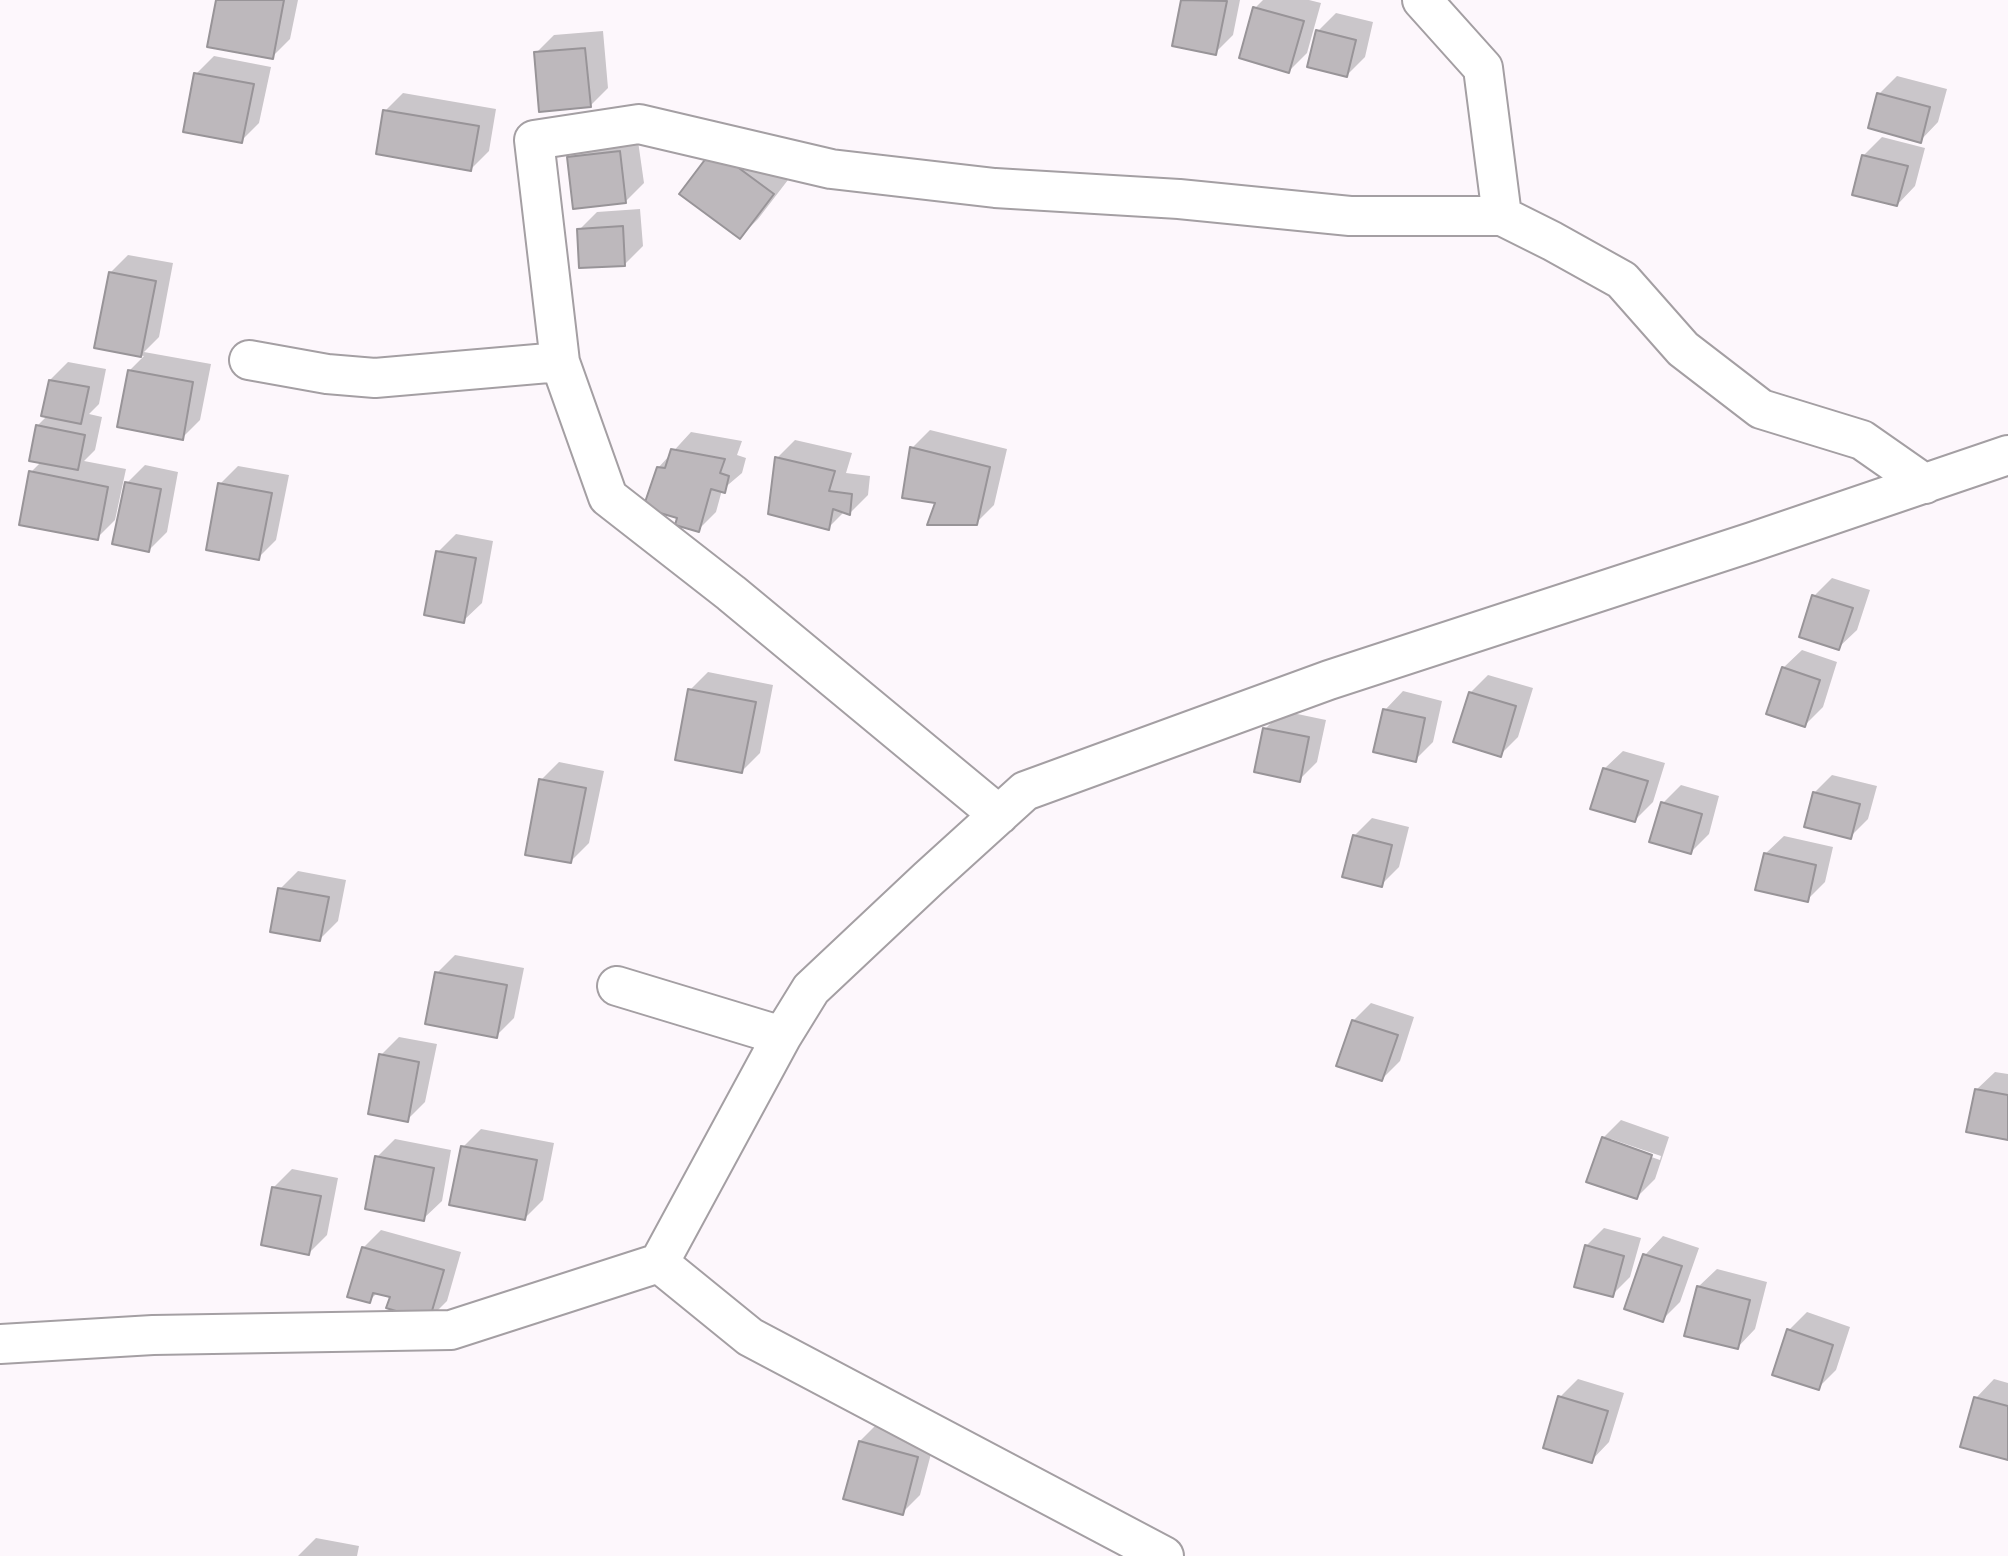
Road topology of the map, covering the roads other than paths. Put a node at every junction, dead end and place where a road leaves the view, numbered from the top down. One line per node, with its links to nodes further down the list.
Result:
1 (1422, 0): 2 (street)
2 (1502, 216): 4 (street); 6 (street)
3 (249, 360): 4 (street)
4 (560, 362): 7 (street)
5 (2008, 455): 6 (street)
6 (1925, 484): 7 (street)
7 (999, 815): 9 (street)
8 (617, 986): 9 (street)
9 (782, 1036): 10 (street)
10 (659, 1263): 11 (street); 12 (street)
11 (0, 1344)
12 (1164, 1556)

